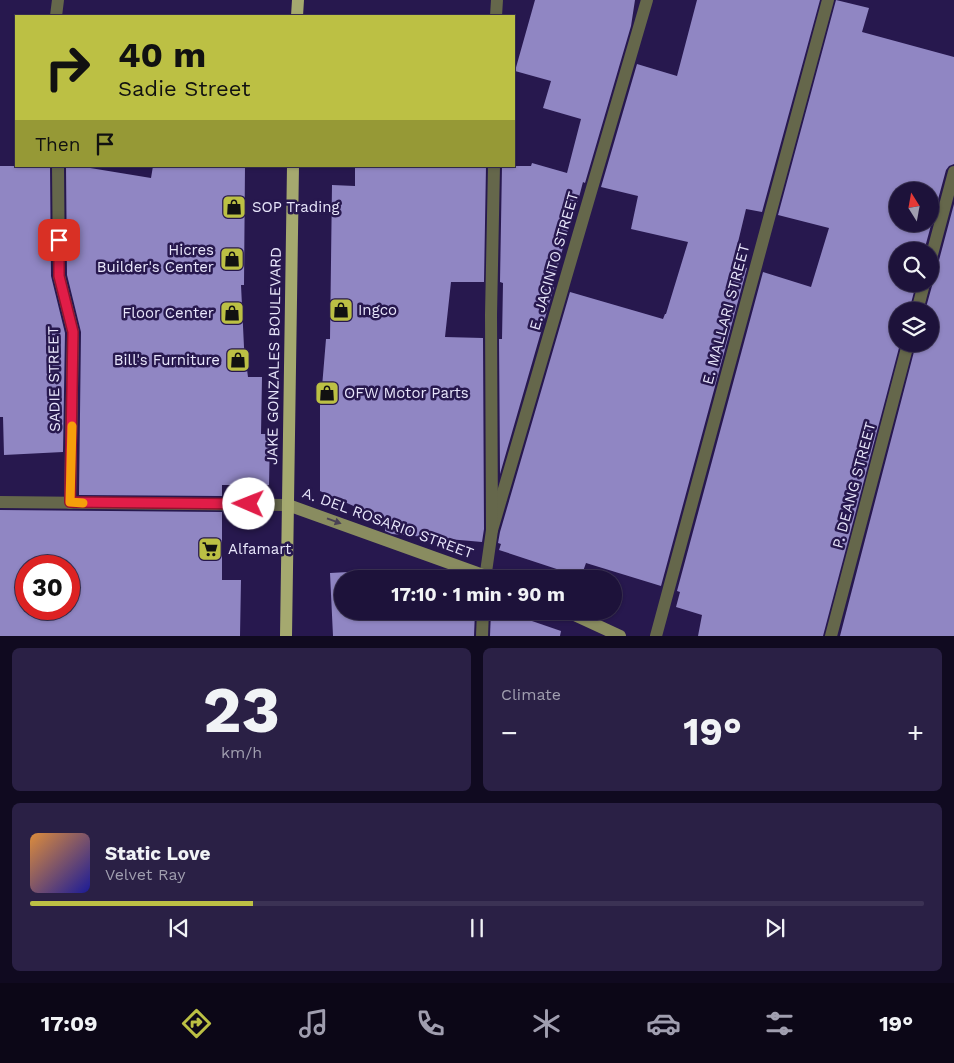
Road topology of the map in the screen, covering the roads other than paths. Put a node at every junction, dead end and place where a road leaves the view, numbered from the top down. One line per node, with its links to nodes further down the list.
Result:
1 (58, 0): 6 (street)
2 (298, 0): 7 (main road)
3 (497, 0): 8 (street)
4 (647, 0): 18 (street, E. JACINTO STREET)
5 (828, 0): 26 (street, E. MALLARI STREET)
6 (56, 15)
7 (297, 15)
8 (496, 15)
9 (58, 167): 16 (street, SADIE STREET)
10 (293, 167): 17 (main road, JAKE GONZALES BOULEVARD)
11 (494, 167): 18 (street)
12 (954, 172): 13 (street)
13 (935, 242)
14 (906, 352): 27 (street, P. DEANG STREET)
15 (0, 502): 16 (street, A. DEL ROSARIO STREET)
16 (70, 502): 17 (street, A. DEL ROSARIO STREET)
17 (288, 505): 19 (street, A. DEL ROSARIO STREET, one-way to 19); 23 (main road, JAKE GONZALES BOULEVARD)
18 (492, 530): 20 (street)
19 (466, 570)
20 (489, 570)
21 (483, 620): 24 (street)
22 (585, 620): 25 (street)
23 (286, 636)
24 (482, 636)
25 (620, 636)
26 (656, 636)
27 (831, 636)

